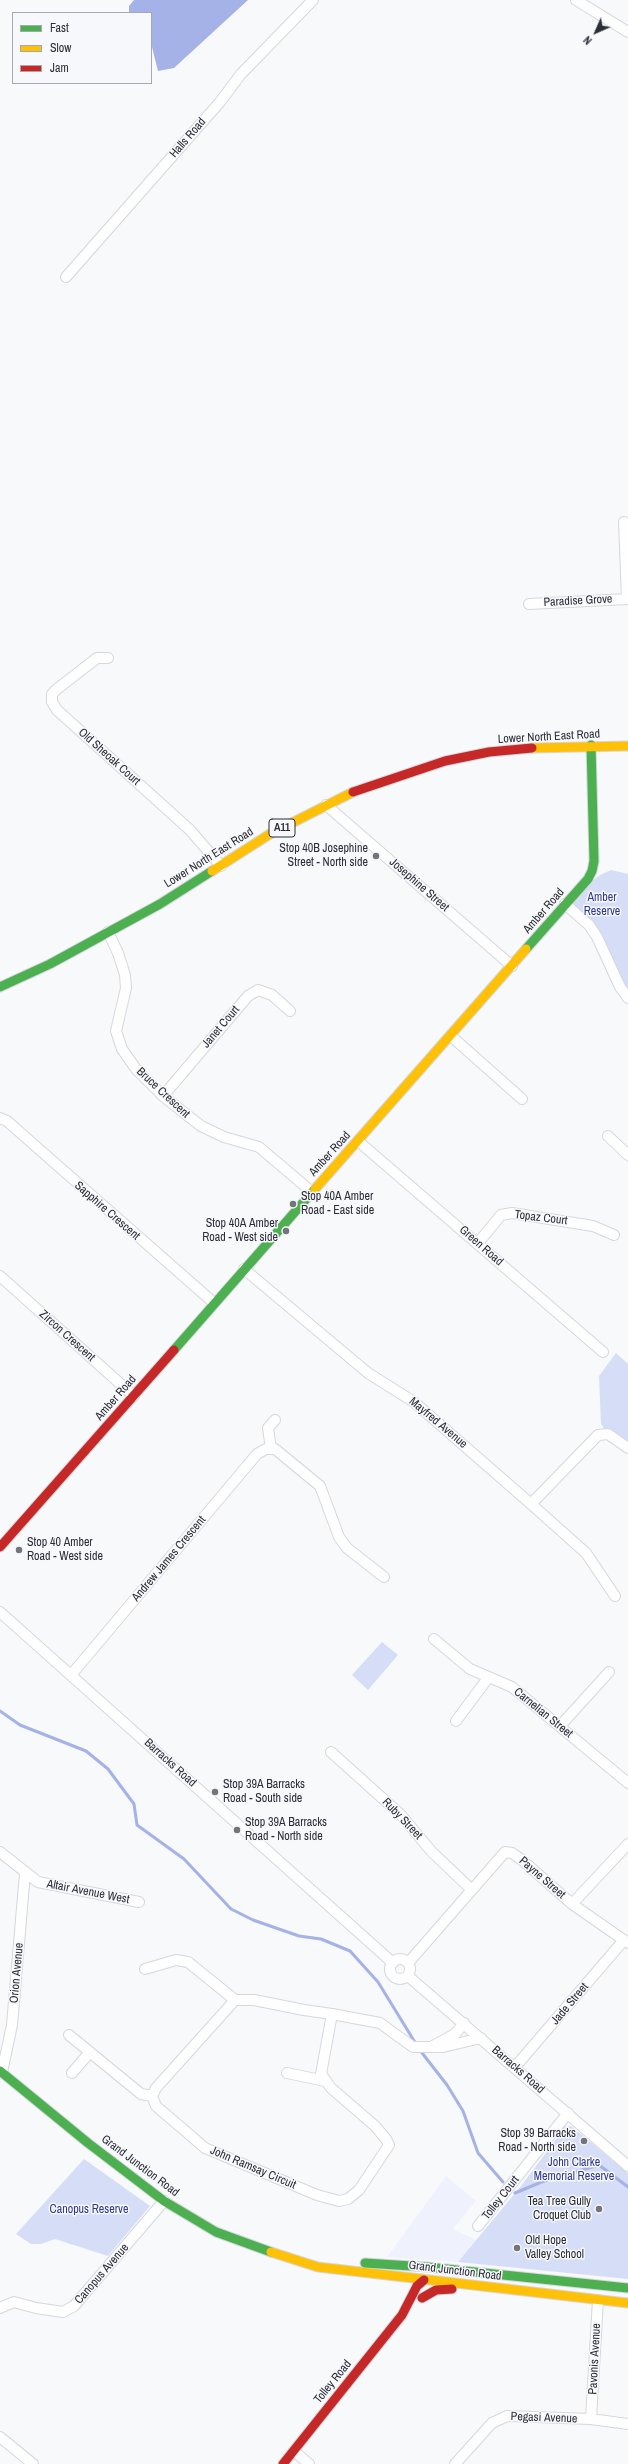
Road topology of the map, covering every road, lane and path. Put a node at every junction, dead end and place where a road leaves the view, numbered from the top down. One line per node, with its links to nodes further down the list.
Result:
1 (313, 0): 4 (street, Halls Road)
2 (576, 0): 3 (street)
3 (628, 32)
4 (66, 277)
5 (624, 522): 6 (street)
6 (628, 599): 7 (street, Paradise Grove)
7 (529, 604)
8 (108, 658): 12 (street, Old Sheoak Court)
9 (591, 746): 10 (main road, Lower North East Road / A11); 11 (main road, Lower North East Road / A11); 13 (main road, Amber Road)
10 (628, 746)
11 (326, 805): 12 (main road, Lower North East Road / A11); 15 (street, Josephine Street)
12 (221, 866): 14 (main road, Lower North East Road / A11)
13 (566, 904): 15 (main road, Amber Road); 17 (street)
14 (108, 932): 16 (main road, Lower North East Road / A11); 20 (street, Bruce Crescent)
15 (512, 966): 19 (main road, Amber Road)
16 (0, 987)
17 (628, 998)
18 (290, 1011): 20 (street, Janet Court)
19 (451, 1036): 21 (street); 24 (main road, Amber Road)
20 (163, 1096): 26 (street, Bruce Crescent)
21 (522, 1099)
22 (0, 1118): 31 (street, Sapphire Crescent)
23 (608, 1136): 25 (street)
24 (358, 1141): 26 (main road, Amber Road); 28 (street, Green Road)
25 (628, 1155)
26 (312, 1192): 29 (main road, Amber Road)
27 (614, 1235): 28 (street, Topaz Court)
28 (478, 1243): 32 (street, Green Road)
29 (244, 1269): 31 (main road, Amber Road); 37 (street, Mayfred Avenue)
30 (0, 1276): 33 (street, Zircon Crescent)
31 (214, 1303): 33 (main road, Amber Road)
32 (603, 1352)
33 (134, 1396): 38 (main road, Amber Road)
34 (275, 1420): 36 (street)
35 (628, 1448): 37 (street)
36 (271, 1449): 39 (street); 44 (street, Andrew James Crescent)
37 (531, 1504): 40 (street, Mayfred Avenue)
38 (0, 1546)
39 (384, 1577)
40 (615, 1596)
41 (0, 1612): 44 (street, Barracks Road)
42 (434, 1639): 45 (street, Carnelian Street)
43 (609, 1672): 47 (street)
44 (71, 1675): 57 (street, Barracks Road)
45 (488, 1678): 46 (street); 47 (street, Carnelian Street)
46 (456, 1721)
47 (560, 1726): 49 (street, Carnelian Street)
48 (332, 1752): 53 (street, Ruby Street)
49 (628, 1783)
50 (628, 1844): 55 (street, Payne Street)
51 (0, 1852): 52 (street, Altair Avenue West)
52 (25, 1873): 54 (street, Altair Avenue West); 69 (street, Orion Avenue)
53 (471, 1889): 55 (street, Payne Street); 58 (street, Payne Street)
54 (139, 1902)
55 (572, 1904): 56 (street)
56 (626, 1941): 68 (street, Jade Street)
57 (393, 1963): 58 (street); 60 (street)
58 (408, 1963): 60 (street)
59 (145, 1969): 61 (street)
60 (408, 1976): 63 (street, Barracks Road)
61 (235, 2000): 62 (street); 73 (street)
62 (332, 2014): 66 (street); 72 (street)
63 (464, 2023): 65 (street, Barracks Road); 66 (street)
64 (69, 2035): 67 (street)
65 (481, 2038): 66 (street); 68 (street, Barracks Road)
66 (426, 2048)
67 (90, 2052): 70 (street); 73 (street)
68 (515, 2067): 74 (street, Barracks Road)
69 (1, 2071): 76 (main road, Grand Junction Road)
70 (72, 2073)
71 (287, 2073): 72 (street)
72 (325, 2081): 73 (street, John Ramsay Circuit)
73 (152, 2096)
74 (568, 2113): 75 (street, Barracks Road); 77 (street, Tolley Court)
75 (628, 2166)
76 (164, 2201): 78 (main road, Grand Junction Road); 89 (street, Canopus Avenue)
77 (478, 2226)
78 (280, 2256): 79 (main road, Grand Junction Road); 80 (main road, Grand Junction Road)
79 (427, 2268): 81 (main road); 82 (main road, Grand Junction Road)
80 (395, 2276): 81 (main road, Grand Junction Road); 85 (main road)
81 (424, 2280): 84 (main road, Grand Junction Road); 85 (main road, Tolley Road); 86 (main road)
82 (599, 2286): 83 (main road, Grand Junction Road); 87 (main road)
83 (628, 2288)
84 (522, 2291): 86 (main road, Tolley Road); 87 (main road, Grand Junction Road)
85 (411, 2298): 90 (main road, Tolley Road)
86 (422, 2298): 90 (main road, Tolley Road)
87 (598, 2300): 88 (main road, Grand Junction Road); 91 (street, Pavonis Avenue)
88 (628, 2303)
89 (0, 2308)
90 (402, 2315): 94 (main road, Tolley Road)
91 (591, 2419): 92 (street, Pegasi Avenue); 98 (street, Pegasi Avenue)
92 (628, 2424)
93 (0, 2437): 95 (street)
94 (294, 2451): 96 (main road, Tolley Road); 97 (street)
95 (33, 2464)
96 (283, 2464)
97 (309, 2464)
98 (455, 2464)

